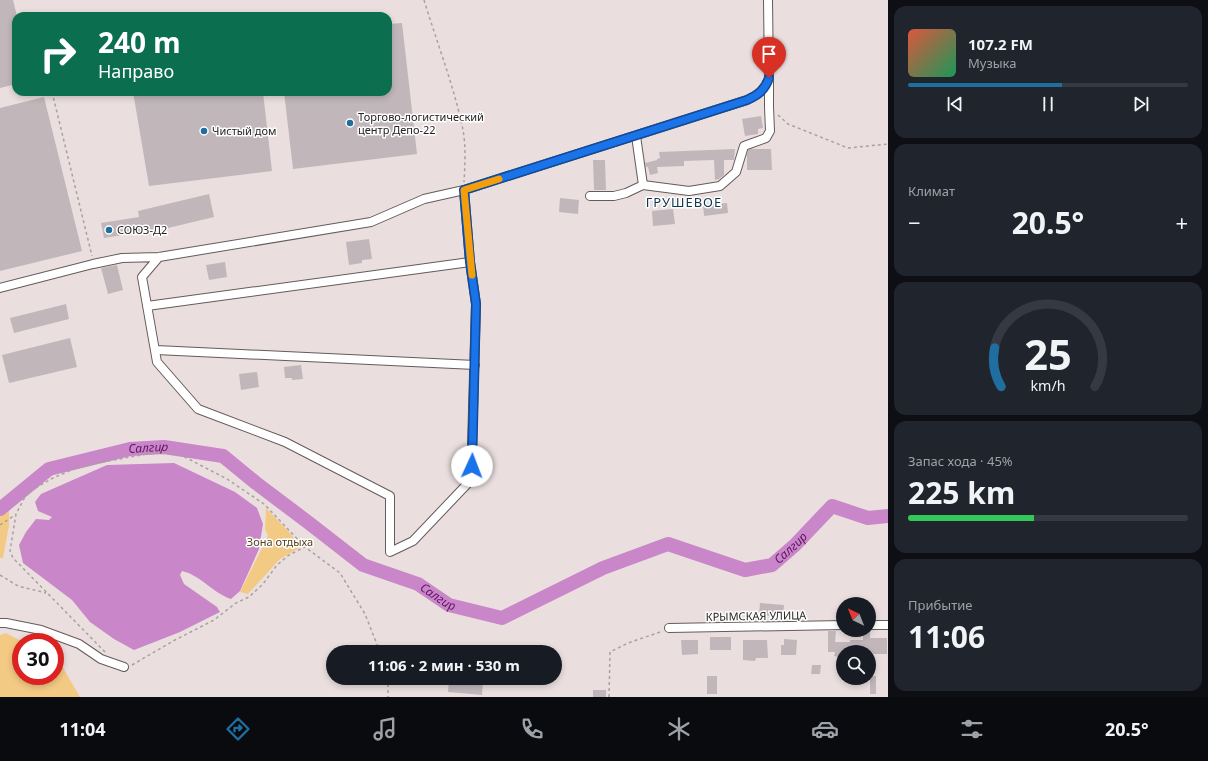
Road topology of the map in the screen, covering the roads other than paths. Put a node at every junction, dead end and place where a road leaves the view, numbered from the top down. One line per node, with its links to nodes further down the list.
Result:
1 (768, 0): 2 (street)
2 (769, 78): 3 (street); 4 (street)
3 (636, 136): 4 (street); 5 (street)
4 (642, 185): 6 (street)
5 (464, 190): 7 (street); 8 (street)
6 (590, 196)
7 (159, 257): 9 (street); 10 (street)
8 (470, 262): 10 (street); 12 (street)
9 (0, 288)
10 (146, 306): 11 (street)
11 (156, 350): 12 (street); 12 (street)
12 (475, 365)
13 (0, 623): 18 (street)
14 (836, 625): 17 (street, КРЫМСКАЯ УЛИЦА)
15 (876, 625): 16 (street)
16 (888, 625)
17 (669, 628)
18 (124, 666)

